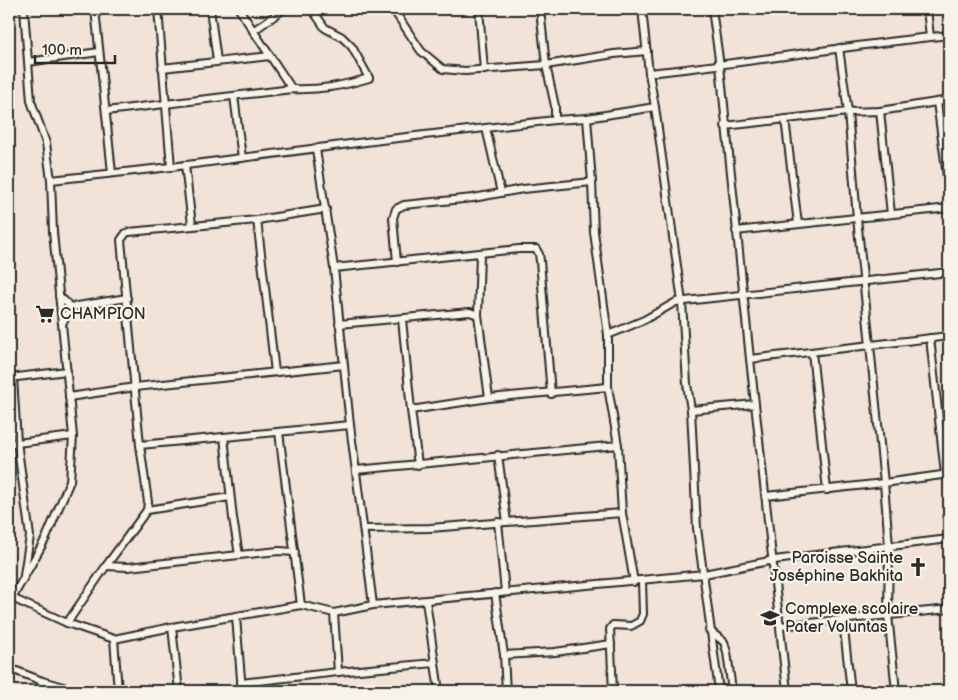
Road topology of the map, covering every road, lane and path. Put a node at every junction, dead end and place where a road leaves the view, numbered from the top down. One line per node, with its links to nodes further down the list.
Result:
1 (24, 9): 22 (street)
2 (95, 9): 19 (street)
3 (158, 9): 25 (street)
4 (210, 9): 21 (street)
5 (239, 9): 14 (street)
6 (284, 9): 14 (street)
7 (312, 9): 28 (street)
8 (393, 9): 26 (street)
9 (479, 9): 26 (street)
10 (540, 9): 23 (street)
11 (642, 9): 18 (street)
12 (712, 9): 24 (street)
13 (927, 9): 16 (street)
14 (253, 31): 20 (street)
15 (949, 36): 16 (street)
16 (930, 37): 17 (street)
17 (839, 48): 24 (street); 36 (street)
18 (647, 51): 23 (street); 27 (street)
19 (98, 52): 22 (street); 34 (street)
20 (270, 56): 21 (street); 28 (street)
21 (217, 61): 25 (street)
22 (28, 62): 48 (street)
23 (546, 65): 26 (street); 39 (street)
24 (720, 66): 27 (street); 40 (street)
25 (162, 68): 32 (street)
26 (484, 70)
27 (649, 73): 33 (street)
28 (292, 89): 29 (street)
29 (234, 96): 32 (street); 44 (street)
30 (949, 100): 31 (street)
31 (937, 102): 35 (street); 43 (street)
32 (165, 104): 34 (street); 46 (street)
33 (655, 107): 37 (street); 68 (street)
34 (106, 111): 47 (street)
35 (880, 111): 36 (street); 54 (street)
36 (848, 112): 38 (street); 55 (street)
37 (587, 118): 39 (street); 49 (street)
38 (786, 119): 40 (street); 57 (street)
39 (555, 120): 41 (street)
40 (725, 126): 59 (street)
41 (486, 128): 42 (street); 51 (street)
42 (316, 149): 44 (street); 53 (street)
43 (947, 155): 50 (street)
44 (242, 158): 45 (street)
45 (186, 165): 46 (street); 58 (street)
46 (171, 167): 47 (street)
47 (112, 173): 48 (street)
48 (52, 180): 66 (street)
49 (592, 182): 51 (street); 74 (street)
50 (949, 192)
51 (501, 193): 61 (street)
52 (949, 208): 54 (street)
53 (326, 210): 56 (street); 62 (street)
54 (891, 214): 55 (street)
55 (856, 218): 57 (street); 64 (street)
56 (257, 220): 58 (street); 82 (street)
57 (798, 224): 59 (street)
58 (192, 225): 67 (street)
59 (736, 231): 65 (street)
60 (480, 254): 61 (street); 70 (street); 86 (street)
61 (397, 262): 62 (street)
62 (334, 268): 73 (street)
63 (949, 272): 64 (street)
64 (863, 281): 65 (street); 77 (street)
65 (744, 295): 68 (street); 79 (street)
66 (59, 296): 69 (street); 72 (street)
67 (127, 298): 69 (street); 84 (street)
68 (682, 302): 74 (street); 91 (street)
69 (71, 306): 72 (street)
70 (478, 315): 71 (street); 88 (street)
71 (402, 319): 73 (street); 90 (street)
72 (63, 322): 81 (street)
73 (339, 324): 80 (street)
74 (608, 335): 85 (street)
75 (949, 336): 76 (street)
76 (930, 338): 77 (street); 103 (street)
77 (870, 345): 78 (street); 104 (street)
78 (812, 352): 79 (street); 105 (street)
79 (750, 358): 89 (street)
80 (344, 366): 82 (street); 92 (street)
81 (67, 371): 83 (street); 87 (street)
82 (275, 372): 84 (street)
83 (11, 378): 96 (street)
84 (135, 387): 87 (street); 98 (street)
85 (608, 387): 86 (street); 99 (street)
86 (551, 394): 88 (street)
87 (69, 397): 94 (street)
88 (489, 398): 90 (street)
89 (755, 404): 91 (street); 106 (street)
90 (411, 410): 101 (street)
91 (691, 410): 121 (street)
92 (350, 425): 93 (street); 102 (street)
93 (279, 432): 95 (street); 117 (street)
94 (73, 436): 96 (street); 116 (street)
95 (224, 437): 98 (street); 107 (street)
96 (17, 442): 97 (street); 114 (street)
97 (9, 444)
98 (140, 445): 108 (street)
99 (618, 445): 100 (street); 109 (street)
100 (498, 455): 101 (street); 111 (street)
101 (418, 465): 102 (street)
102 (356, 470): 112 (street)
103 (947, 474): 104 (street)
104 (884, 483): 105 (street); 115 (street)
105 (827, 490): 106 (street)
106 (766, 496): 119 (street)
107 (230, 497): 108 (street); 118 (street)
108 (147, 510): 120 (street)
109 (622, 513): 111 (street); 124 (street)
110 (498, 522): 111 (street); 112 (street); 125 (street)
111 (507, 522)
112 (364, 529): 129 (street)
113 (949, 539): 115 (street)
114 (30, 544): 116 (street); 122 (street)
115 (888, 546): 119 (street); 133 (street)
116 (40, 548): 122 (street)
117 (294, 552): 118 (street); 130 (street)
118 (239, 555): 120 (street)
119 (774, 560): 121 (street); 137 (street)
120 (106, 566): 136 (street)
121 (704, 574): 123 (street); 139 (street)
122 (23, 579): 127 (street)
123 (642, 581): 124 (street); 141 (street)
124 (634, 582): 125 (street)
125 (505, 592): 126 (street)
126 (495, 593): 128 (street); 142 (street)
127 (10, 601): 136 (street)
128 (426, 601): 129 (street); 143 (street)
129 (373, 605): 132 (street)
130 (301, 606): 132 (street); 134 (street)
131 (949, 609): 133 (street)
132 (334, 613): 145 (street)
133 (888, 616): 135 (street); 160 (street)
134 (236, 617): 138 (street); 147 (street)
135 (843, 620): 137 (street); 159 (street)
136 (67, 623): 140 (street)
137 (780, 626): 158 (street)
138 (172, 627): 140 (street); 151 (street)
139 (710, 630): 156 (street); 157 (street)
140 (114, 639): 150 (street)
141 (611, 644): 142 (street); 155 (street)
142 (504, 655): 154 (street)
143 (434, 663): 145 (street); 153 (street)
144 (9, 668): 146 (street)
145 (338, 672): 147 (street)
146 (42, 681): 148 (street); 149 (street)
147 (241, 683): 152 (street)
148 (43, 691)
149 (77, 691)
150 (118, 691)
151 (179, 691)
152 (242, 691)
153 (439, 691)
154 (506, 691)
155 (613, 691)
156 (719, 691)
157 (732, 691)
158 (787, 691)
159 (851, 691)
160 (896, 691)

